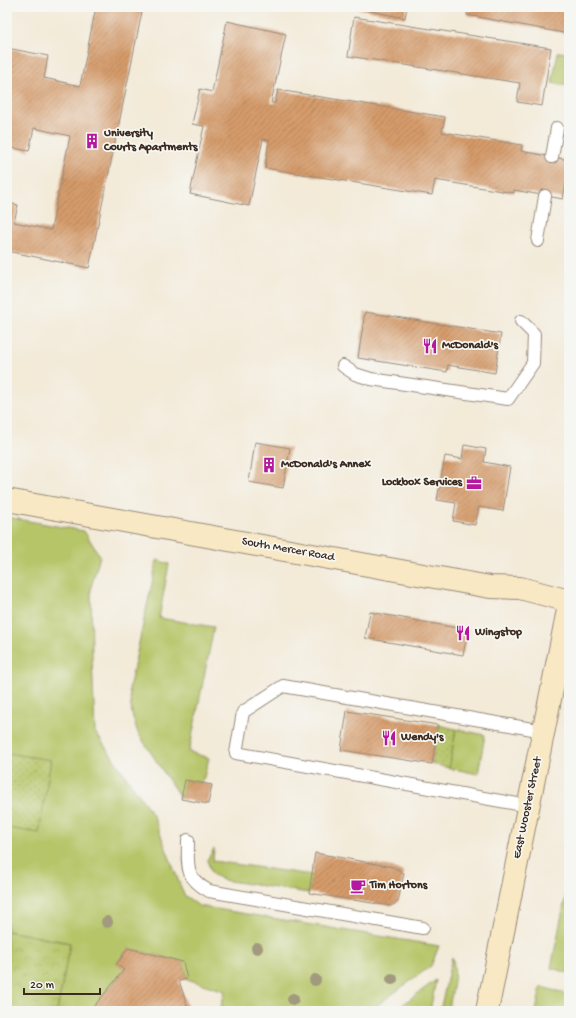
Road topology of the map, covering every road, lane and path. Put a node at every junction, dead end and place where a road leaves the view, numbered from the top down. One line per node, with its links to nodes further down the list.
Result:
1 (557, 128): 2 (lane)
2 (552, 157)
3 (545, 196): 4 (lane)
4 (538, 241)
5 (521, 321): 6 (lane)
6 (343, 366)
7 (7, 500): 8 (street, South Mercer Road)
8 (569, 601)
9 (569, 605): 10 (street, East Wooster Street)
10 (544, 731): 11 (street, East Wooster Street); 11 (lane)
11 (528, 806): 14 (street, East Wooster Street)
12 (188, 840): 13 (lane)
13 (423, 928)
14 (487, 1011)

